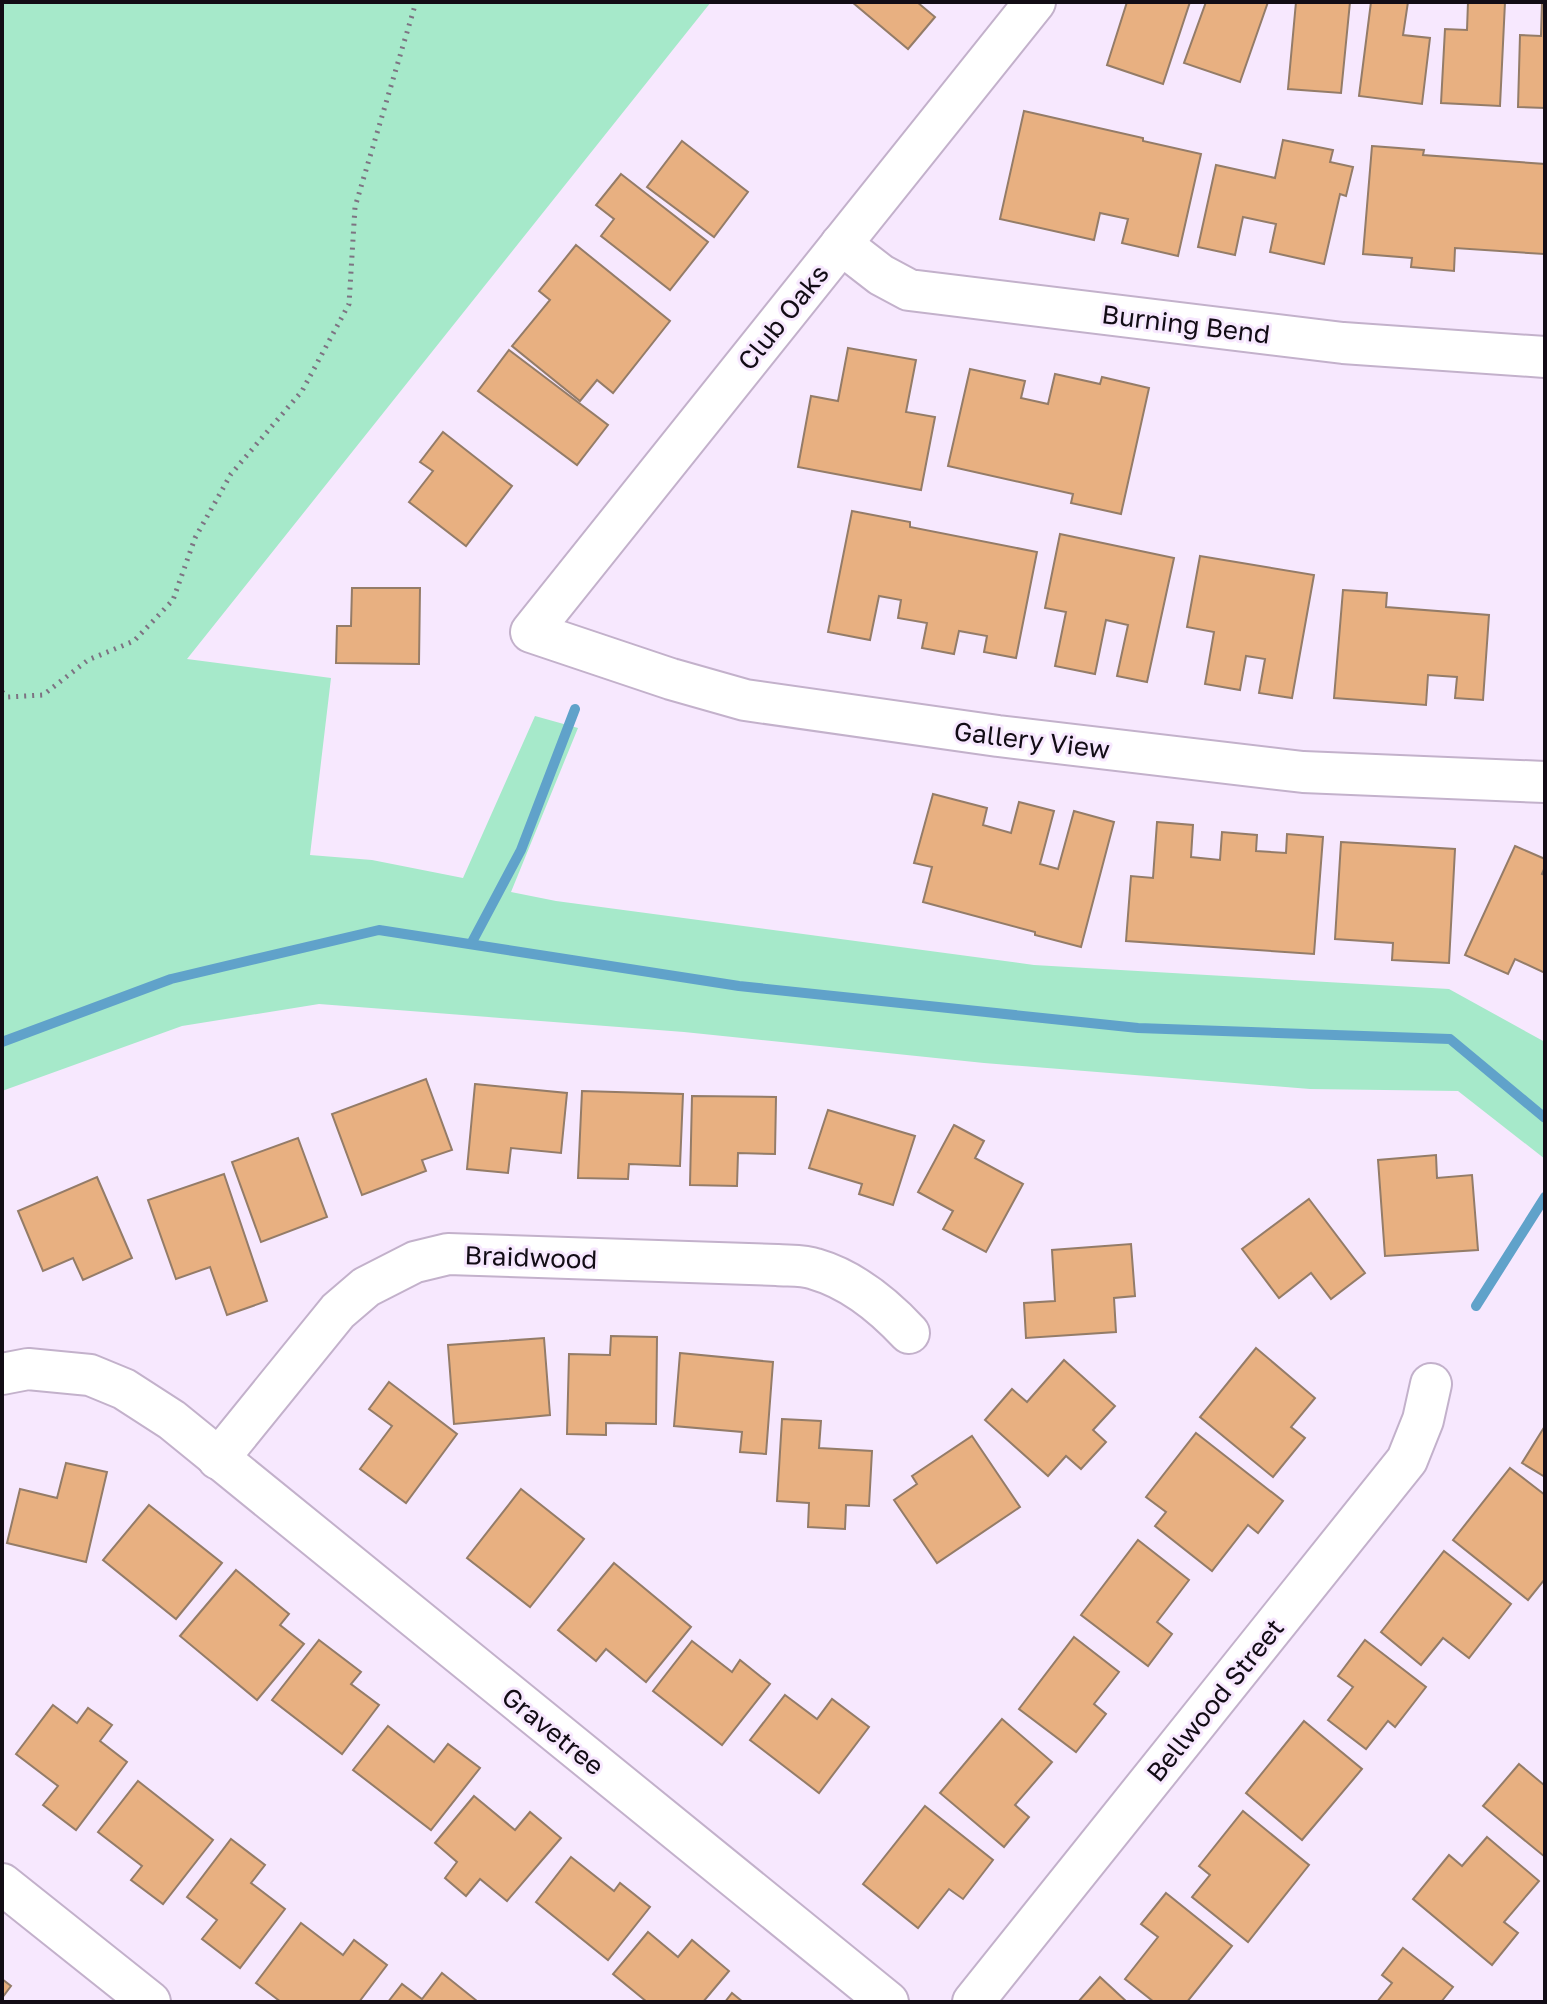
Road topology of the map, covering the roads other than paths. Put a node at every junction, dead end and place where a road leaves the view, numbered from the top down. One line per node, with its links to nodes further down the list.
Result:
1 (1035, 2): 2 (street, Club Oaks)
2 (841, 244): 3 (street, Burning Bend); 4 (street, Club Oaks)
3 (1545, 357)
4 (531, 632): 5 (street, Gallery View)
5 (1545, 782)
6 (909, 1333): 9 (street, Braidwood)
7 (2, 1374): 9 (street, Gravetree)
8 (1431, 1384): 13 (street, Bellwood Street)
9 (218, 1459): 12 (street, Gravetree)
10 (2, 1884): 11 (street)
11 (150, 2002)
12 (888, 2002)
13 (973, 2002)

